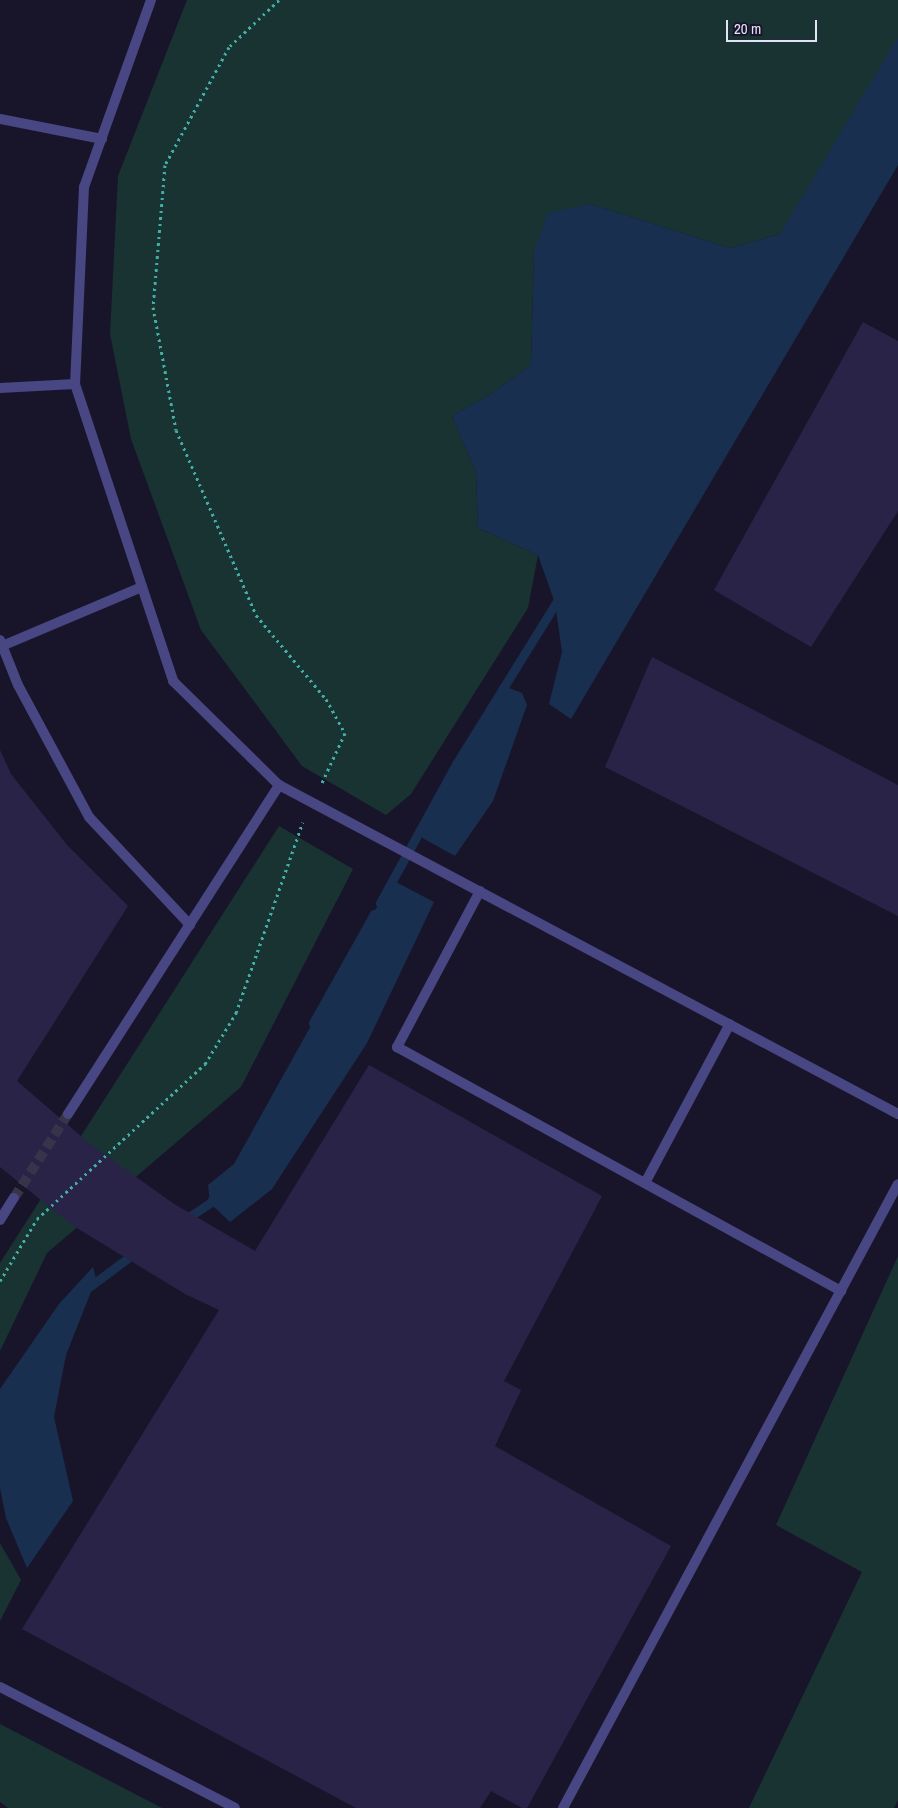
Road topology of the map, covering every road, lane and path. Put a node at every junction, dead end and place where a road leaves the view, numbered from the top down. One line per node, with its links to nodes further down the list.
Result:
1 (151, 0): 4 (street)
2 (279, 0): 10 (path)
3 (0, 119): 4 (street)
4 (102, 139): 5 (street)
5 (74, 384): 6 (street); 7 (street)
6 (0, 388)
7 (142, 587): 8 (street); 9 (street)
8 (1, 643): 12 (street)
9 (279, 785): 10 (street); 12 (street)
10 (310, 801): 11 (street); 20 (path)
11 (480, 891): 13 (street); 16 (street)
12 (190, 925): 14 (street)
13 (730, 1024): 15 (street); 16 (street)
14 (68, 1114)
15 (898, 1114)
16 (645, 1183): 21 (street)
17 (898, 1184): 21 (street)
18 (14, 1198): 19 (street)
19 (0, 1220)
20 (0, 1281)
21 (841, 1290): 24 (street)
22 (0, 1687): 23 (street)
23 (235, 1808)
24 (563, 1808)

